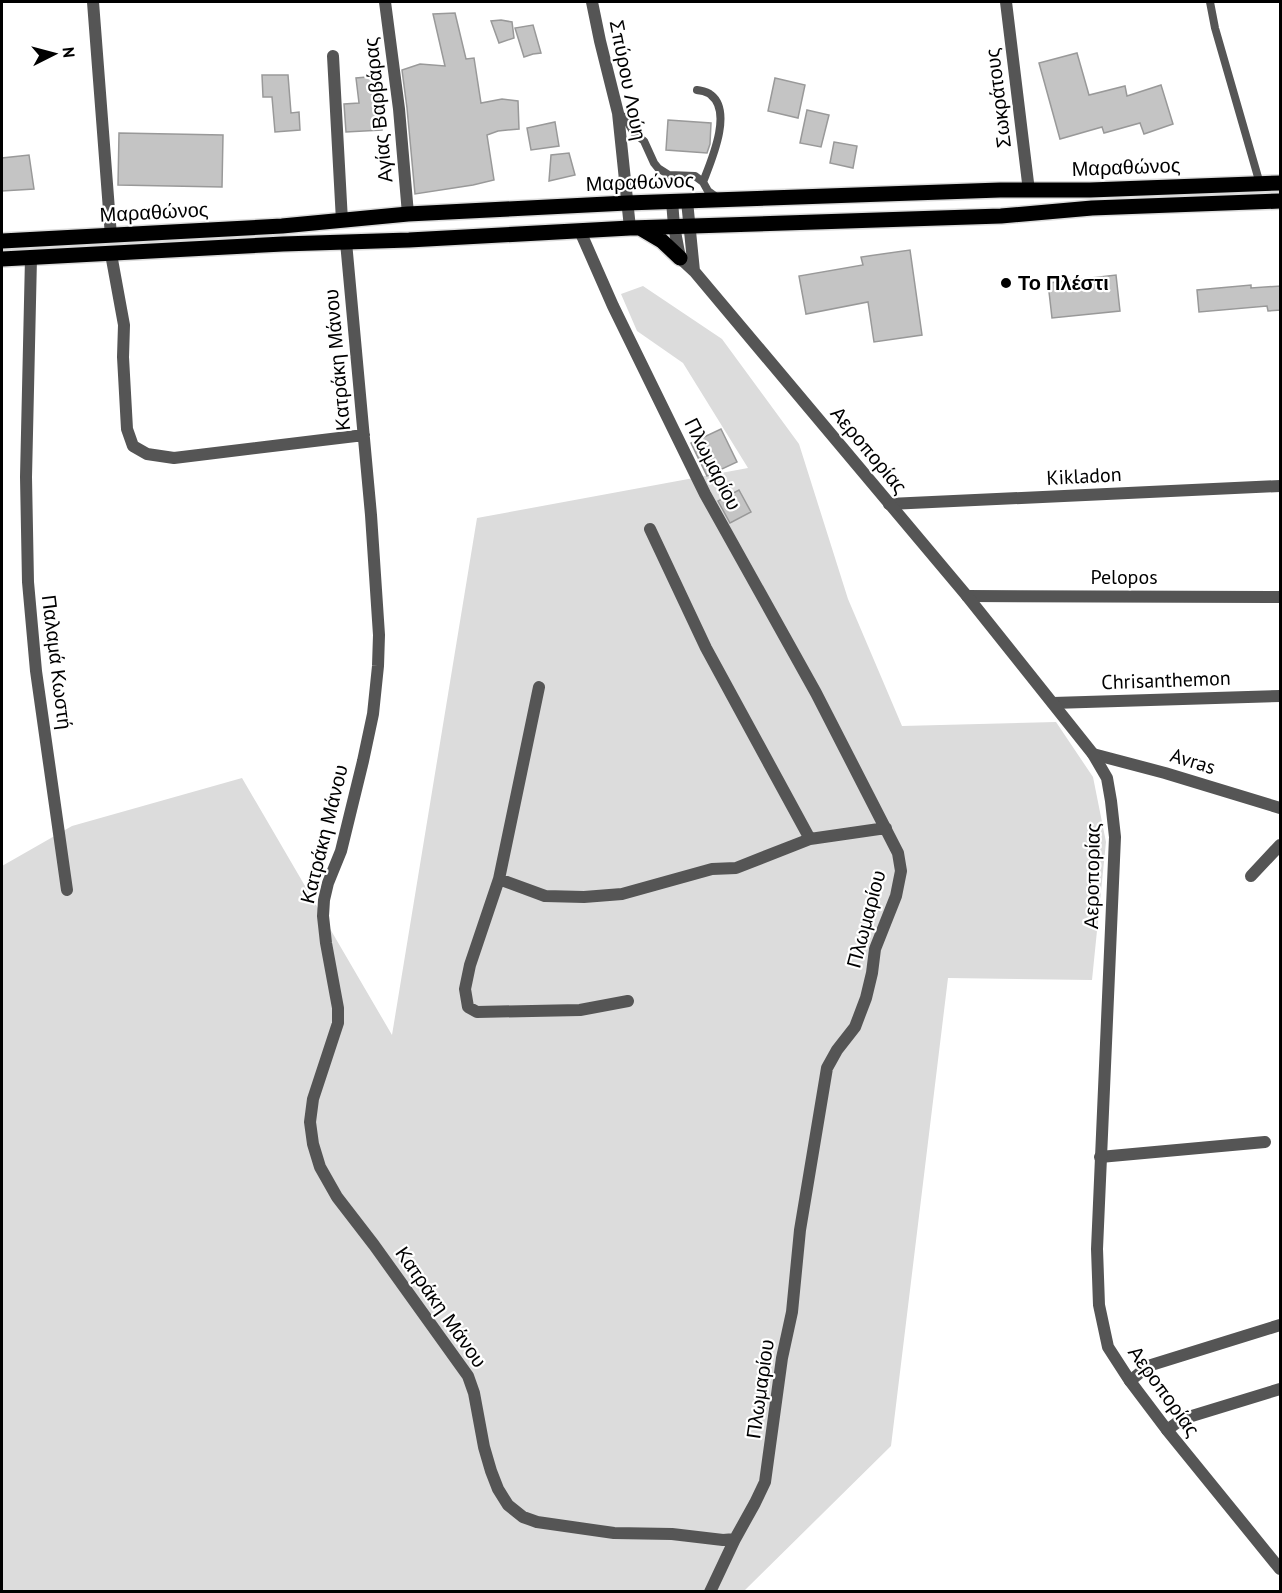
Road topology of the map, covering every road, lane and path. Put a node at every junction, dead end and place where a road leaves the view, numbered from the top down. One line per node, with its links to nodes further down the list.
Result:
1 (93, 2): 22 (street)
2 (385, 2): 17 (street, Αγίας Βαρβάρας)
3 (592, 2): 8 (street, Σπύρου Λούη)
4 (1006, 2): 12 (street, Σωκράτους)
5 (1210, 2): 11 (lane)
6 (333, 56): 18 (street)
7 (697, 90): 9 (lane)
8 (618, 113): 9 (lane); 16 (street, Σπύρου Λούη)
9 (703, 182): 13 (lane)
10 (1281, 183): 11 (main road, Μαραθώνος)
11 (1260, 184): 12 (main road, Μαραθώνος)
12 (1029, 190): 13 (main road, Μαραθώνος)
13 (720, 199): 14 (main road, Μαραθώνος)
14 (679, 201): 16 (main road, Μαραθώνος); 19 (street)
15 (1281, 201): 19 (main road, Μαραθώνος)
16 (627, 203): 17 (main road, Μαραθώνος); 20 (street, Σπύρου Λούη)
17 (408, 214): 18 (main road, Μαραθώνος)
18 (342, 221): 22 (main road, Μαραθώνος)
19 (681, 226): 20 (main road, Μαραθώνος); 27 (street); 29 (street)
20 (635, 228): 21 (main road, Μαραθώνος); 27 (main road)
21 (580, 231): 24 (main road, Μαραθώνος); 41 (street, Πλωμαρίου)
22 (111, 236): 23 (main road, Μαραθώνος)
23 (2, 241)
24 (346, 242): 25 (main road, Μαραθώνος); 30 (street, Κατράκη Μάνου)
25 (111, 254): 26 (main road, Μαραθώνος); 30 (street)
26 (31, 258): 28 (main road, Μαραθώνος); 46 (street, Παλαμά Κωστή)
27 (680, 258): 29 (street, Αεροπορίας)
28 (2, 259)
29 (694, 271): 32 (street, Αεροπορίας)
30 (364, 435): 54 (street, Κατράκη Μάνου)
31 (1281, 486): 32 (street, Kikladon)
32 (889, 504): 34 (street, Αεροπορίας)
33 (650, 529): 42 (street)
34 (968, 596): 35 (street, Pelopos); 38 (street, Αεροπορίας)
35 (1281, 597)
36 (539, 687): 45 (street)
37 (1281, 696): 38 (street, Chrisanthemon)
38 (1053, 703): 39 (street, Αεροπορίας)
39 (1094, 754): 40 (street, Avras); 49 (street, Αεροπορίας)
40 (1281, 808)
41 (886, 828): 42 (street); 54 (street, Πλωμαρίου)
42 (810, 839): 45 (street)
43 (1281, 845): 44 (street)
44 (1251, 876)
45 (499, 879): 47 (street)
46 (67, 890)
47 (628, 1001)
48 (1265, 1142): 49 (street)
49 (1100, 1157): 51 (street, Αεροπορίας)
50 (1281, 1325): 51 (street)
51 (1130, 1381): 53 (street, Αεροπορίας)
52 (1281, 1389): 53 (street)
53 (1167, 1430): 55 (street, Αεροπορίας)
54 (735, 1539): 56 (street, Πλωμαρίου)
55 (1281, 1569)
56 (710, 1592)

